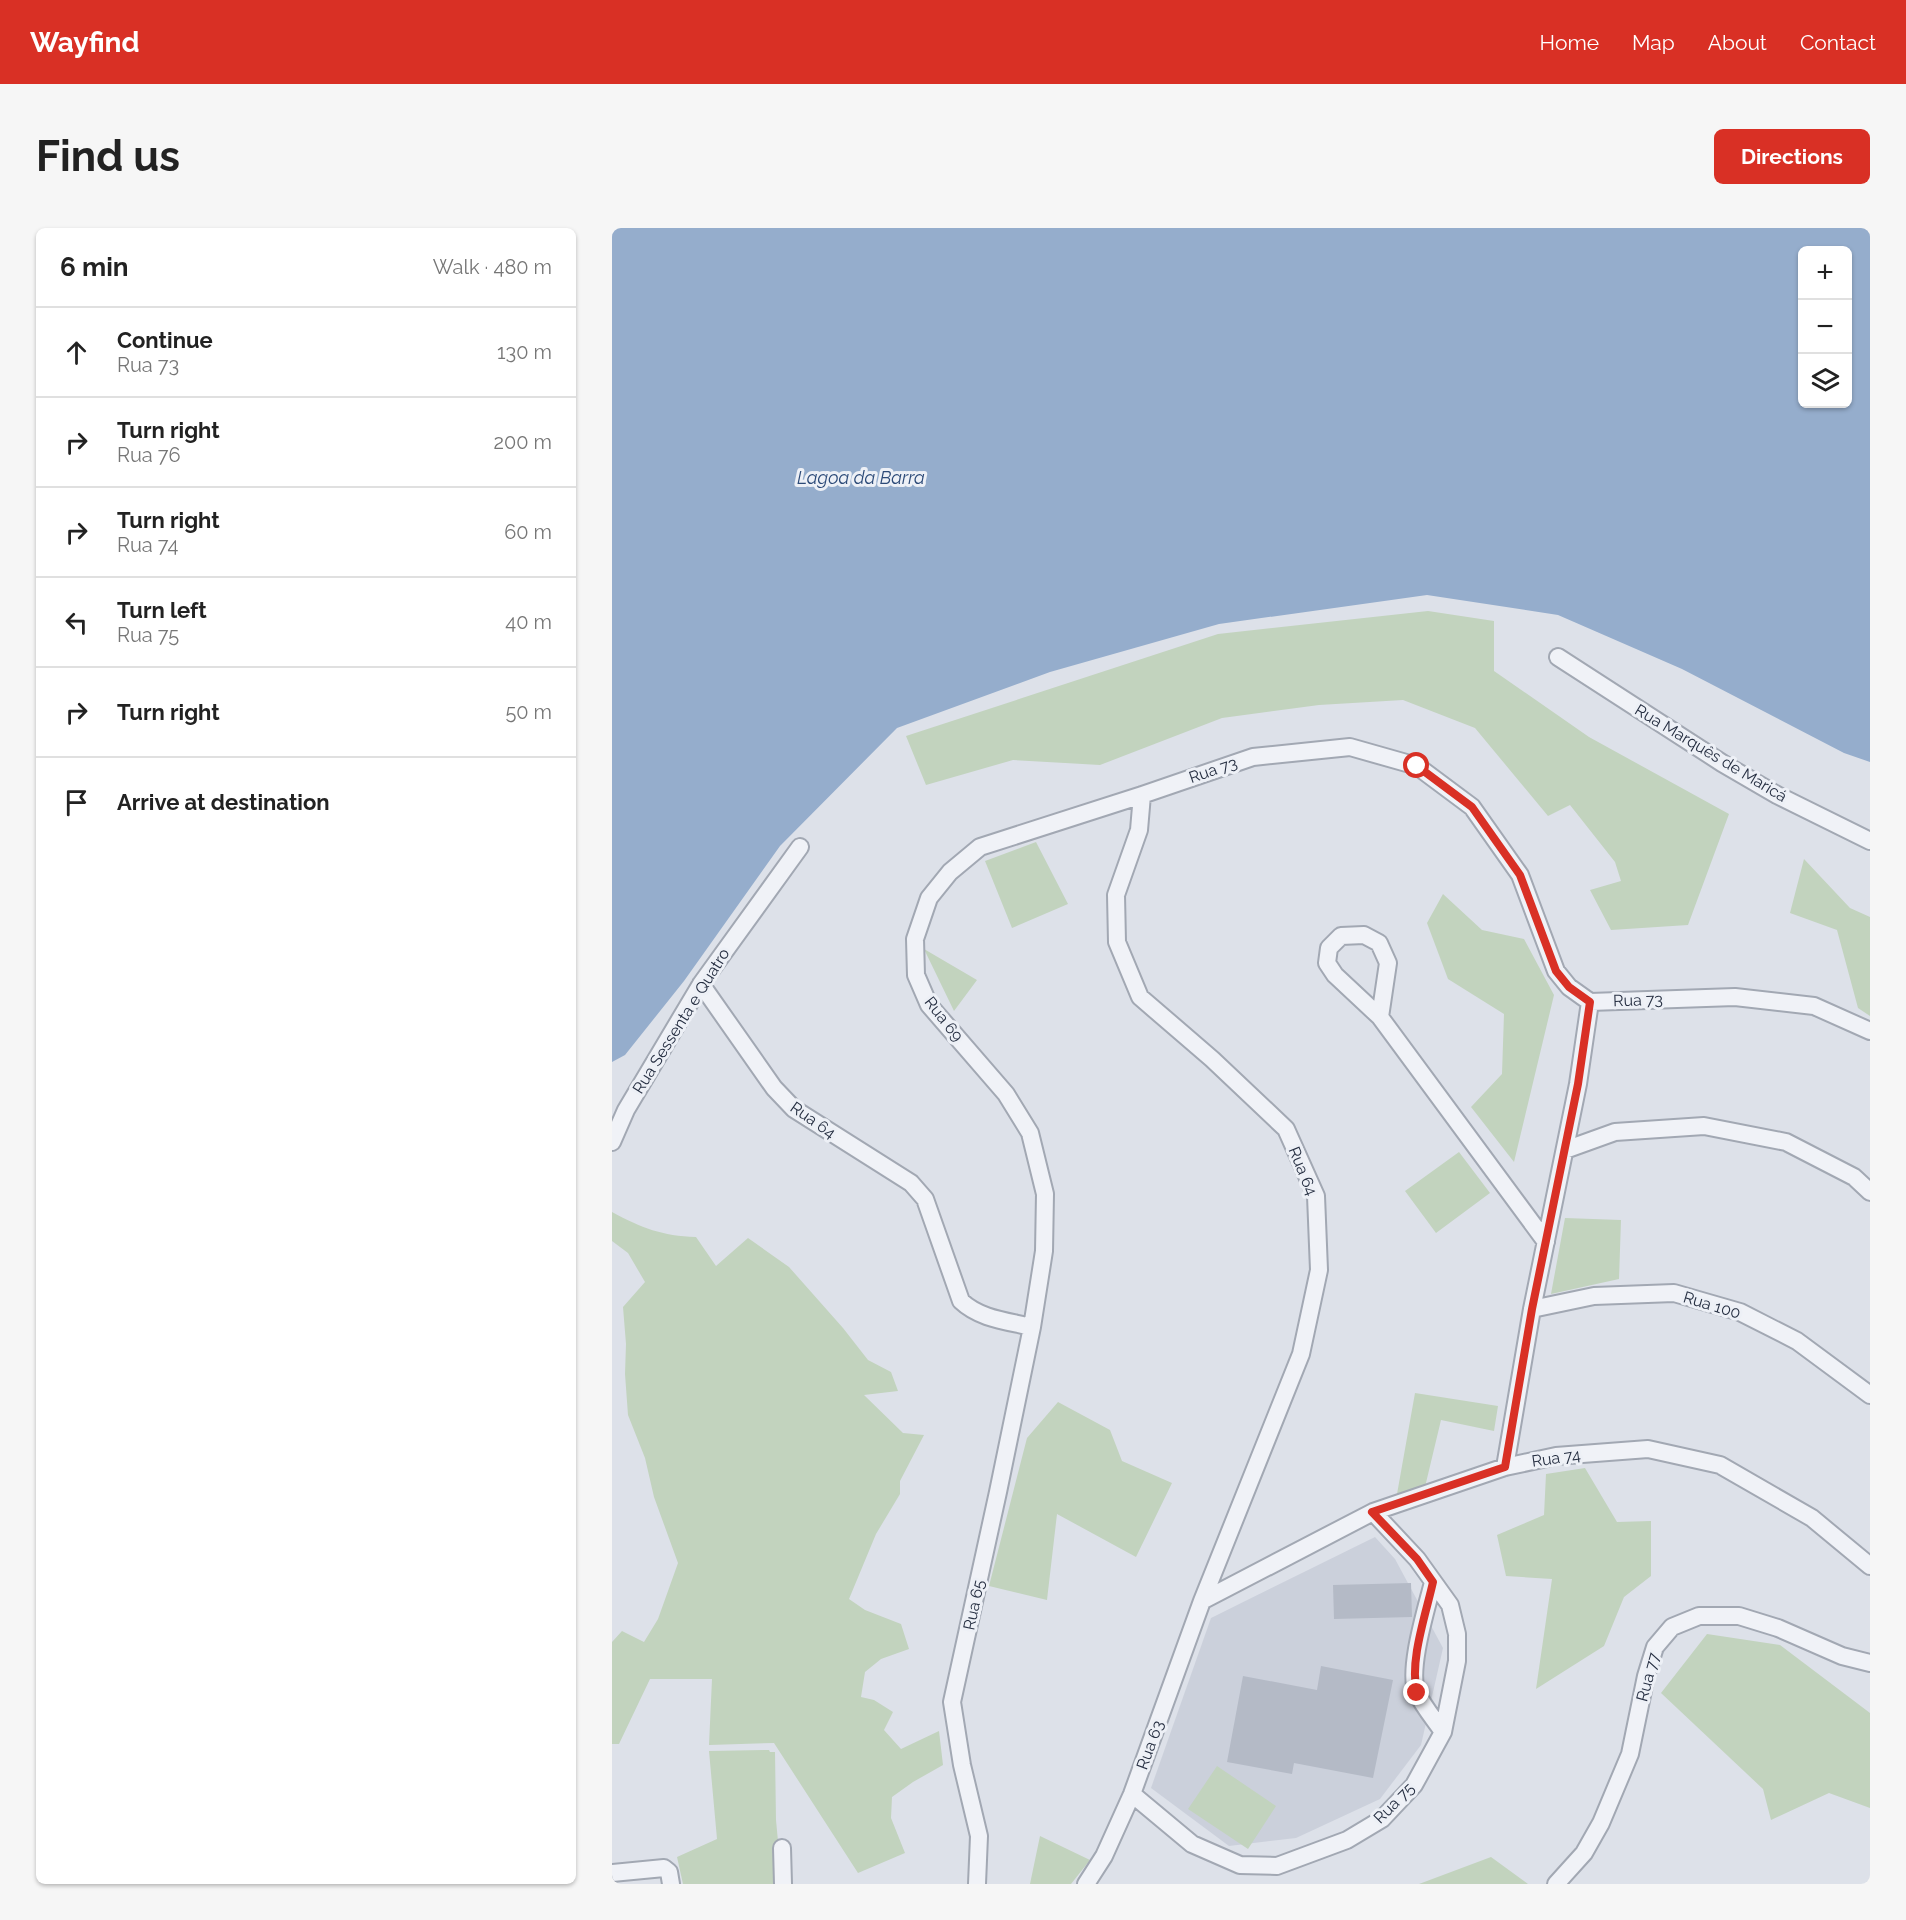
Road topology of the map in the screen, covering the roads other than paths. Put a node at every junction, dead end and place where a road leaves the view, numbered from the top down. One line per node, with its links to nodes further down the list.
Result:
1 (1558, 657): 3 (street, Rua Marquês de Maricá)
2 (1142, 795): 6 (street, Rua 73); 14 (street, Rua 69); 20 (street, Rua 64)
3 (1870, 841)
4 (800, 847): 5 (street, Rua Sessenta e Quatro)
5 (700, 984): 9 (street, Rua Sessenta e Quatro); 14 (street, Rua 64)
6 (1590, 1002): 8 (street, Rua 73); 10 (street)
7 (1380, 1017): 7 (street); 12 (street)
8 (1870, 1031)
9 (612, 1142)
10 (1565, 1150): 11 (street); 12 (street)
11 (1870, 1192)
12 (1546, 1242): 13 (street)
13 (1532, 1309): 15 (street, Rua 100); 16 (street)
14 (1032, 1327): 28 (street, Rua 65)
15 (1870, 1395)
16 (1505, 1467): 17 (street, Rua 74); 18 (street, Rua 74)
17 (1372, 1512): 19 (street, Rua 75); 20 (street, Rua 74)
18 (1870, 1566)
19 (1433, 1582): 22 (street, Rua 75); 22 (street)
20 (1202, 1600): 23 (street, Rua 63)
21 (1870, 1663): 30 (street, Rua 77)
22 (1443, 1732): 23 (street, Rua 75)
23 (1132, 1794): 29 (street, Rua 63)
24 (782, 1848): 27 (street)
25 (623, 1876): 26 (street)
26 (671, 1884)
27 (783, 1884)
28 (977, 1884)
29 (1086, 1884)
30 (1556, 1884)

